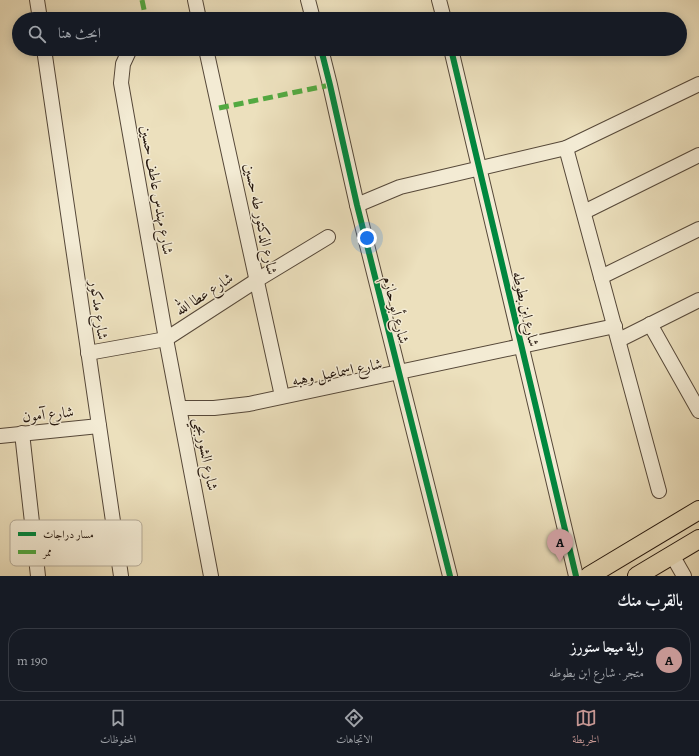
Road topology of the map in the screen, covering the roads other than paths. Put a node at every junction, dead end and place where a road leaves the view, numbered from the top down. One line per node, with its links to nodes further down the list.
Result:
1 (37, 0): 5 (street)
2 (195, 0): 6 (street)
3 (308, 0): 7 (street)
4 (439, 0): 8 (street)
5 (39, 12)
6 (198, 12)
7 (311, 12)
8 (442, 12)
9 (45, 56): 30 (street, شارع مدكور)
10 (127, 56): 27 (street, شارع مهندس عاطف حسين)
11 (208, 56): 23 (street, شارع الدكتور طه حسين)
12 (323, 56): 18 (street, شارع أبو حازم)
13 (453, 56): 17 (street, شارع ابن بطوطه)
14 (699, 84): 15 (street)
15 (566, 148): 17 (street); 19 (street)
16 (699, 155): 19 (street)
17 (479, 168): 18 (street); 29 (street, شارع ابن بطوطه)
18 (357, 205): 31 (street, شارع أبو حازم)
19 (584, 212): 22 (street)
20 (699, 229): 22 (street)
21 (328, 237): 23 (street, شارع عطا الله)
22 (601, 277): 26 (street)
23 (257, 280): 27 (street, شارع عطا الله); 32 (street, شارع الدكتور طه حسين)
24 (699, 300): 25 (street)
25 (650, 324): 28 (street); 34 (street)
26 (615, 326): 28 (street); 29 (street, شارع اسماعيل وهبه)
27 (166, 339): 30 (street, شارع عطا الله); 33 (street, شارع الشوربجي)
28 (619, 340): 38 (street)
29 (522, 346): 31 (street, شارع اسماعيل وهبه); 50 (street, شارع ابن بطوطه)
30 (88, 353): 35 (street, شارع مدكور)
31 (399, 373): 32 (street, شارع اسماعيل وهبه); 49 (street, شارع أبو حازم)
32 (282, 396): 33 (street, شارع اسماعيل وهبه)
33 (180, 408): 48 (street, شارع الشوربجي)
34 (699, 410)
35 (99, 426): 36 (street, شارع آمون); 41 (street, شارع مدكور)
36 (22, 433): 37 (street, شارع آمون); 40 (street)
37 (0, 436)
38 (660, 492)
39 (699, 510): 51 (main road)
40 (32, 520)
41 (113, 520)
42 (699, 539): 43 (main road)
43 (672, 555): 52 (main road); 53 (street)
44 (37, 566): 46 (street)
45 (120, 566): 47 (street, شارع مدكور)
46 (38, 576)
47 (121, 576)
48 (211, 576)
49 (450, 576)
50 (576, 576)
51 (589, 576)
52 (637, 576)
53 (684, 576)

